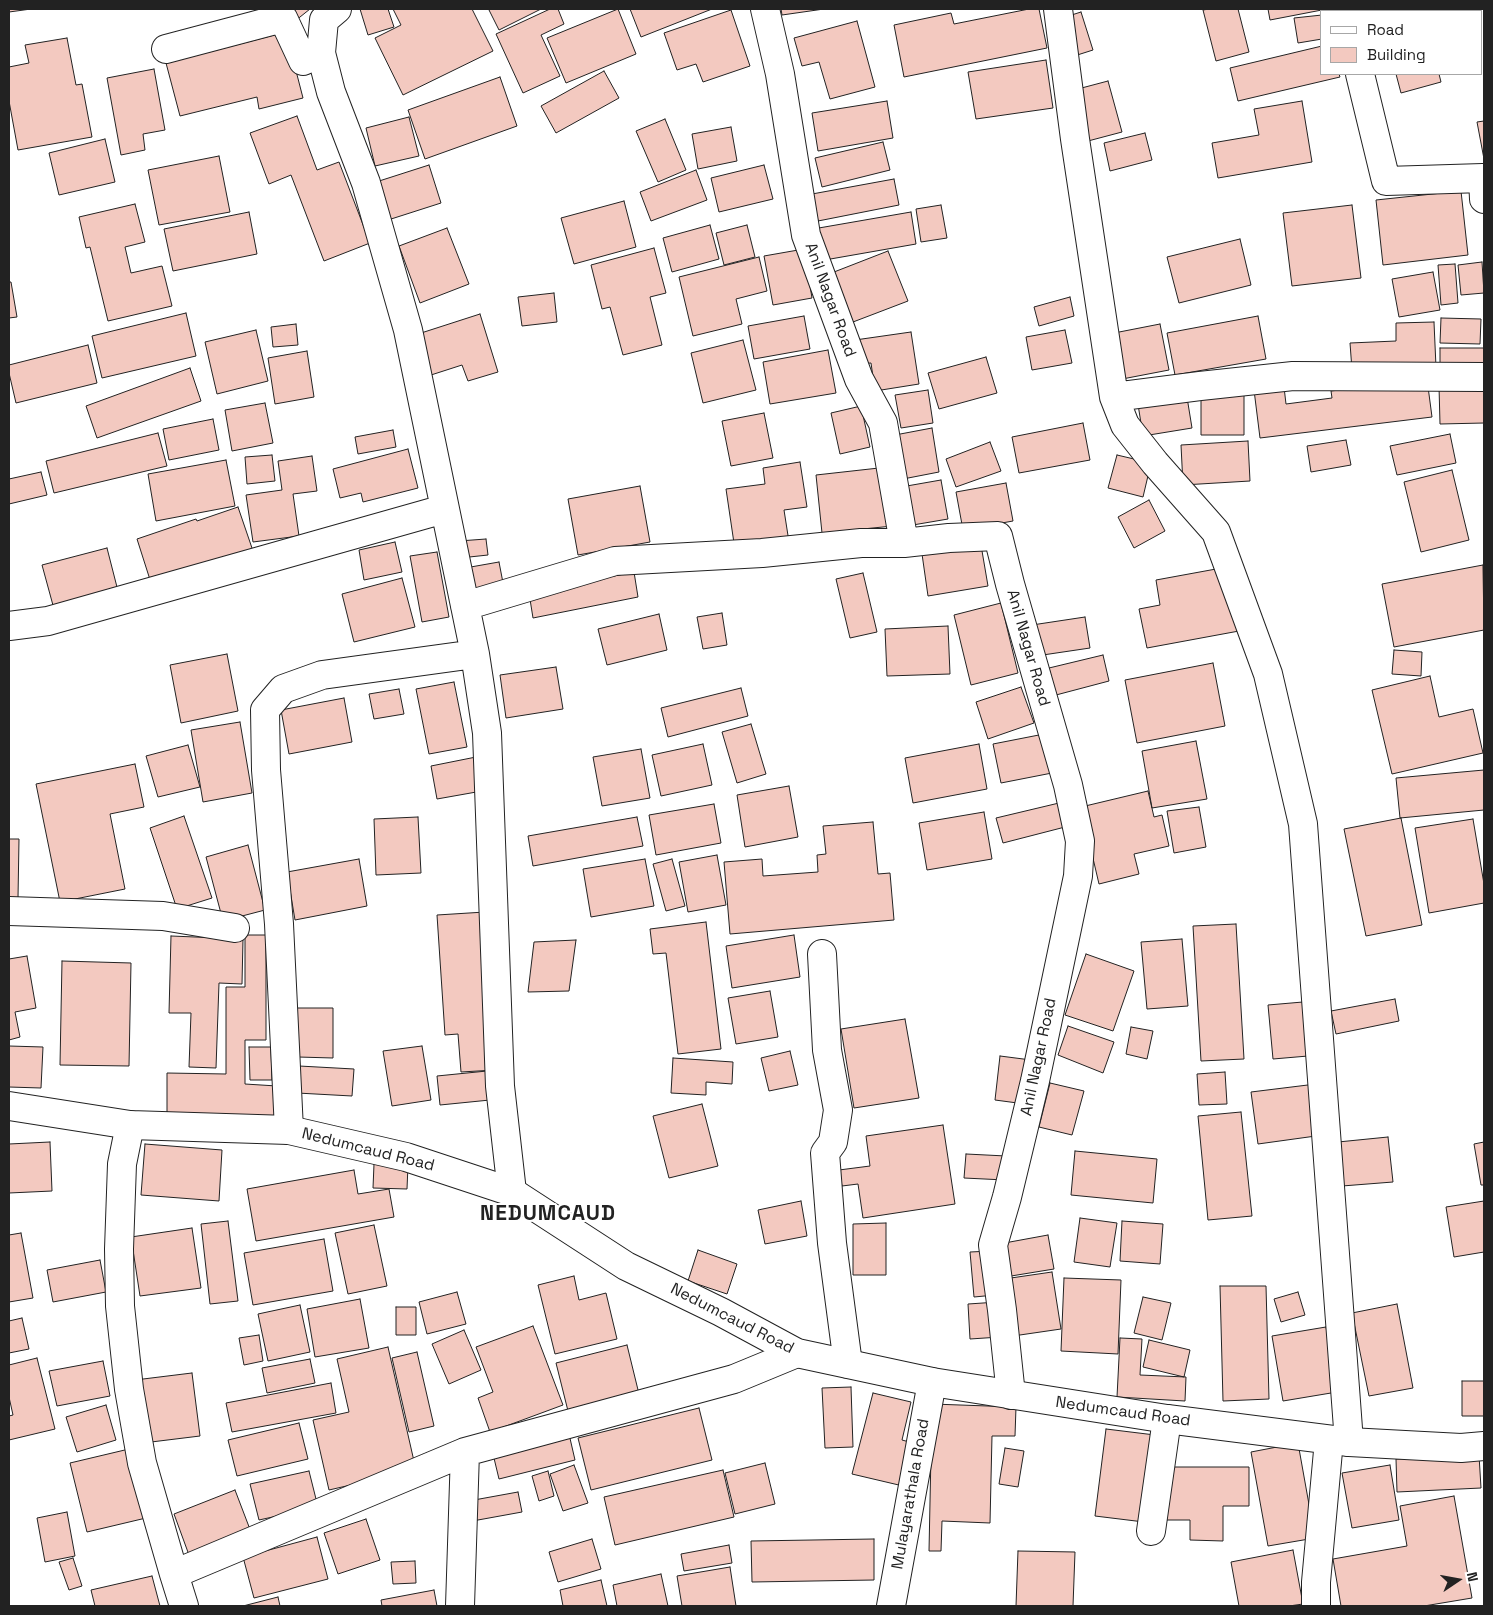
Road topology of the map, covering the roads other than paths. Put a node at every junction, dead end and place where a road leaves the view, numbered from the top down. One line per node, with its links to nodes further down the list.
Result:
1 (337, 9): 5 (street)
2 (765, 9): 11 (street, Anil Nagar Road)
3 (1058, 9): 9 (street)
4 (166, 49): 5 (street)
5 (321, 53): 10 (street)
6 (1360, 75): 7 (street)
7 (1484, 185)
8 (1484, 377): 9 (street)
9 (1114, 397): 27 (street)
10 (444, 509): 12 (street); 13 (street)
11 (904, 543): 12 (street); 25 (street, Anil Nagar Road)
12 (465, 606): 14 (street)
13 (9, 626)
14 (475, 654): 20 (street); 21 (street)
15 (9, 910): 16 (street)
16 (235, 928)
17 (822, 954): 23 (street)
18 (9, 1106): 19 (street, Nedumcaud Road)
19 (130, 1125): 20 (street, Nedumcaud Road); 31 (street)
20 (289, 1130): 21 (street, Nedumcaud Road)
21 (512, 1192): 22 (street, Nedumcaud Road)
22 (797, 1354): 23 (street, Nedumcaud Road); 29 (street)
23 (848, 1364): 24 (street, Nedumcaud Road)
24 (932, 1382): 25 (street, Nedumcaud Road); 34 (street, Mulayarathala Road)
25 (1011, 1395): 26 (street, Nedumcaud Road)
26 (1167, 1419): 27 (street, Nedumcaud Road); 30 (street)
27 (1339, 1441): 28 (street, Nedumcaud Road); 35 (street)
28 (1484, 1446)
29 (465, 1452): 31 (street); 33 (street)
30 (1151, 1531)
31 (174, 1574): 32 (street)
32 (184, 1606)
33 (460, 1606)
34 (891, 1606)
35 (1316, 1606)

